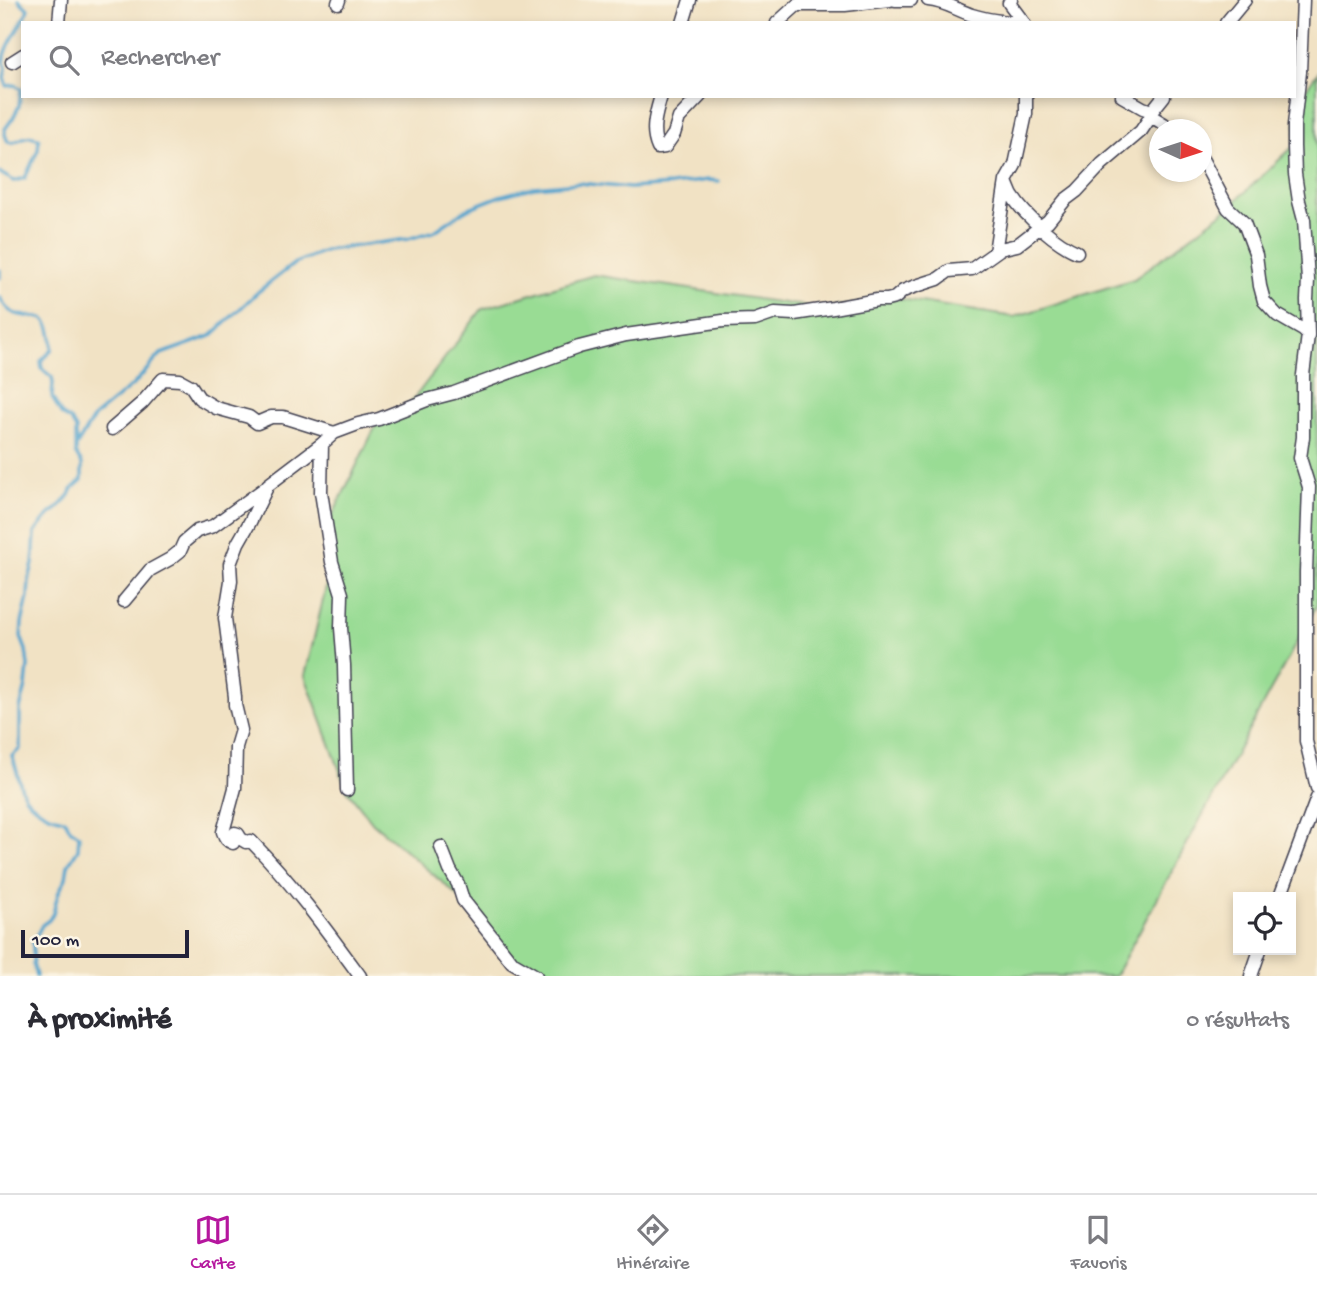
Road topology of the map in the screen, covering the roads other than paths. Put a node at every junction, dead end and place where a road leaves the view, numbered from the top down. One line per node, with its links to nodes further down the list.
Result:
1 (61, 0): 11 (street)
2 (690, 0): 12 (street)
3 (810, 0): 10 (street)
4 (892, 0): 5 (street); 10 (street)
5 (911, 0)
6 (928, 0): 14 (street)
7 (1245, 0): 16 (street)
8 (1303, 0): 30 (street)
9 (1009, 1): 15 (street)
10 (791, 3): 13 (street)
11 (59, 21)
12 (684, 21)
13 (778, 21)
14 (1006, 21)
15 (1022, 21)
16 (1228, 21)
17 (660, 98): 18 (street)
18 (699, 98)
19 (1026, 98): 25 (street)
20 (1126, 98): 22 (street)
21 (1162, 98): 22 (street)
22 (1151, 113): 23 (street); 26 (street)
23 (1158, 119)
24 (1212, 178): 29 (street)
25 (1006, 181): 26 (street); 27 (street)
26 (1041, 226): 27 (street); 28 (street)
27 (995, 252): 33 (street)
28 (1076, 252)
29 (1292, 325): 30 (street); 31 (street)
30 (1308, 335): 31 (street)
31 (1306, 350): 37 (street)
32 (112, 429): 33 (street)
33 (334, 433): 34 (street)
34 (322, 444): 35 (street); 38 (street)
35 (268, 485): 36 (street); 43 (street)
36 (124, 601)
37 (1317, 788)
38 (347, 790)
39 (1317, 798): 41 (street)
40 (441, 847): 44 (street)
41 (1282, 892)
42 (1258, 955): 45 (street)
43 (360, 976)
44 (536, 976)
45 (1251, 976)

